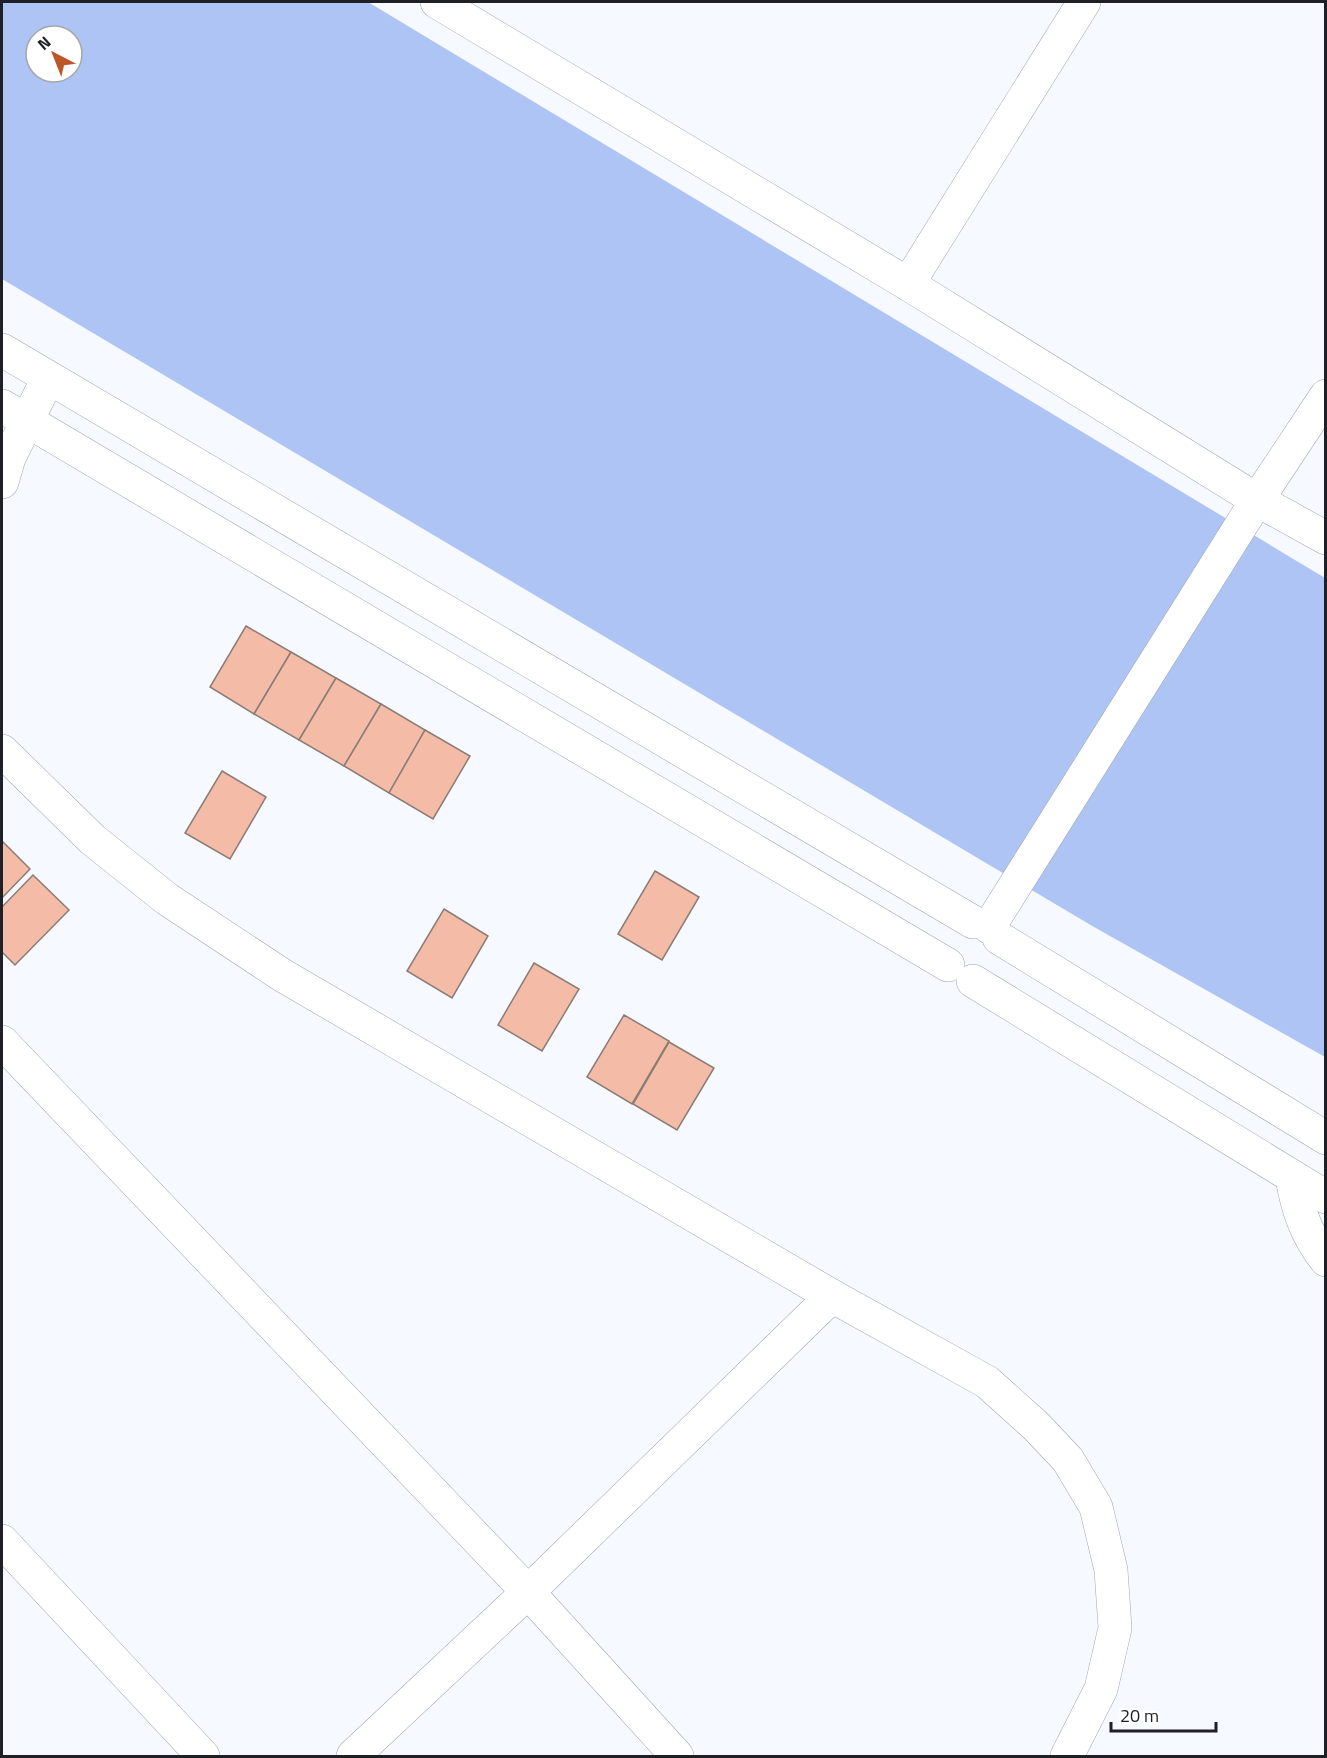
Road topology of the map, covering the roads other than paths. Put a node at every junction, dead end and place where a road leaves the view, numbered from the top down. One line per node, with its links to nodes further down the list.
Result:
1 (437, 2): 3 (street)
2 (1084, 2): 3 (street)
3 (908, 284): 9 (street)
4 (2, 350): 5 (street)
5 (48, 378): 7 (street); 12 (street)
6 (1326, 396): 9 (street)
7 (14, 414): 8 (street); 13 (street)
8 (2, 482)
9 (1257, 500): 10 (street); 12 (street)
10 (1326, 538)
11 (2, 751): 19 (street)
12 (987, 929): 13 (street); 13 (street); 15 (street)
13 (960, 973): 16 (street)
14 (2, 1042): 21 (street)
15 (1326, 1138)
16 (1292, 1177): 17 (street); 18 (street)
17 (1326, 1197)
18 (1326, 1260)
19 (832, 1296): 21 (street); 25 (street)
20 (2, 1541): 22 (street)
21 (528, 1592): 23 (street); 24 (street)
22 (203, 1756)
23 (353, 1756)
24 (677, 1756)
25 (1067, 1756)

